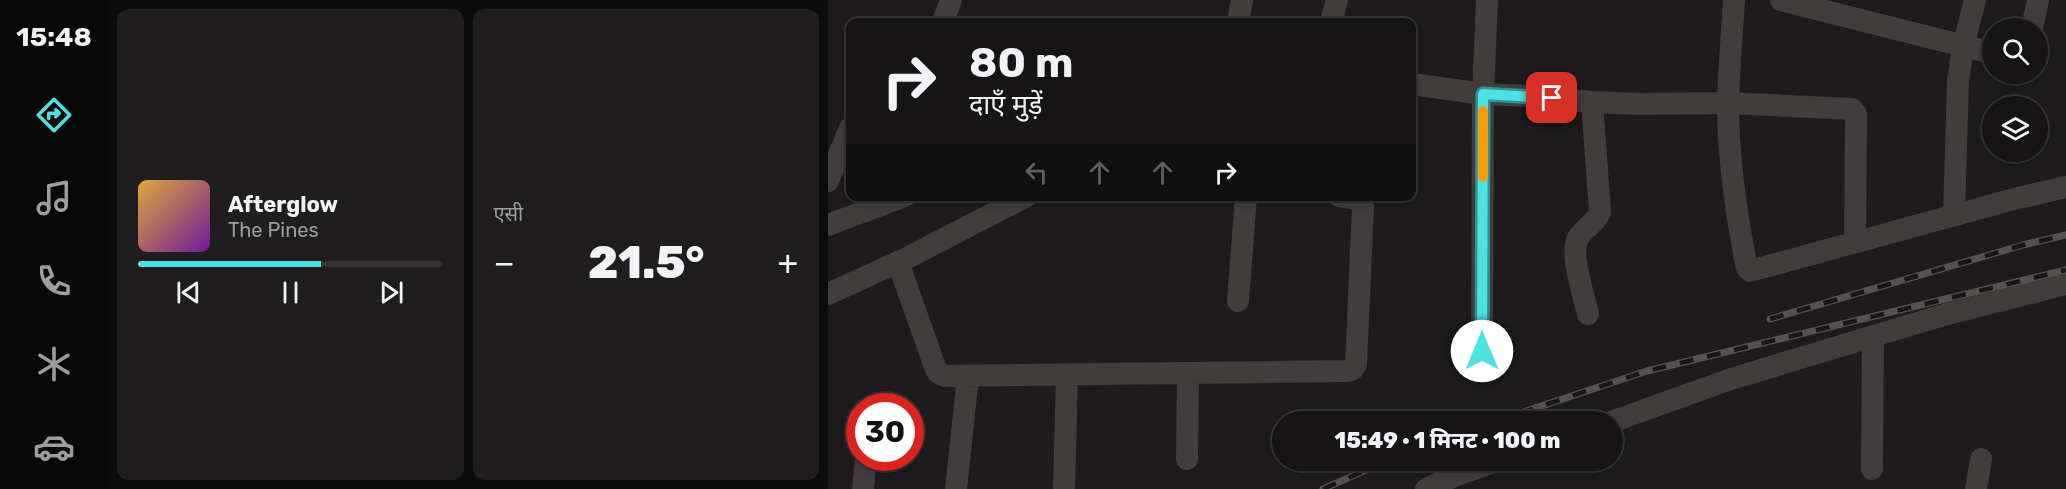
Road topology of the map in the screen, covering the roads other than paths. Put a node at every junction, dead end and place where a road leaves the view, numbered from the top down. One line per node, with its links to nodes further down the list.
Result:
1 (951, 0): 9 (street)
2 (1242, 0): 10 (street)
3 (1337, 0): 11 (street)
4 (1487, 0): 16 (street)
5 (1734, 0): 18 (street)
6 (1781, 0): 13 (street)
7 (1975, 0): 13 (street)
8 (2038, 0): 12 (street)
9 (944, 18)
10 (1239, 18)
11 (1332, 18)
12 (2034, 18)
13 (1963, 47): 14 (street); 26 (street)
14 (1982, 51)
15 (1416, 85): 16 (street)
16 (1483, 94): 17 (street); 35 (street)
17 (1592, 102): 18 (street); 33 (street)
18 (1728, 103): 28 (street); 28 (street)
19 (846, 138): 20 (street)
20 (828, 181)
21 (2066, 187): 26 (street)
22 (892, 201): 27 (street)
23 (1017, 201): 29 (street)
24 (1246, 201): 32 (street)
25 (1360, 201): 36 (street)
26 (1954, 215): 28 (street)
27 (828, 225)
28 (1855, 242)
29 (898, 262): 31 (street); 38 (street)
30 (2066, 284): 34 (street)
31 (828, 294)
32 (1238, 301)
33 (1588, 314)
34 (1873, 336): 39 (street); 42 (street)
35 (1482, 351)
36 (1188, 374): 37 (street); 40 (street)
37 (1066, 375): 38 (street); 47 (street)
38 (968, 376): 46 (street)
39 (1623, 418)
40 (1187, 459)
41 (1981, 459): 49 (street)
42 (1872, 469)
43 (865, 471): 45 (street)
44 (1467, 471): 48 (street)
45 (863, 489)
46 (956, 489)
47 (1064, 489)
48 (1426, 489)
49 (1976, 489)

